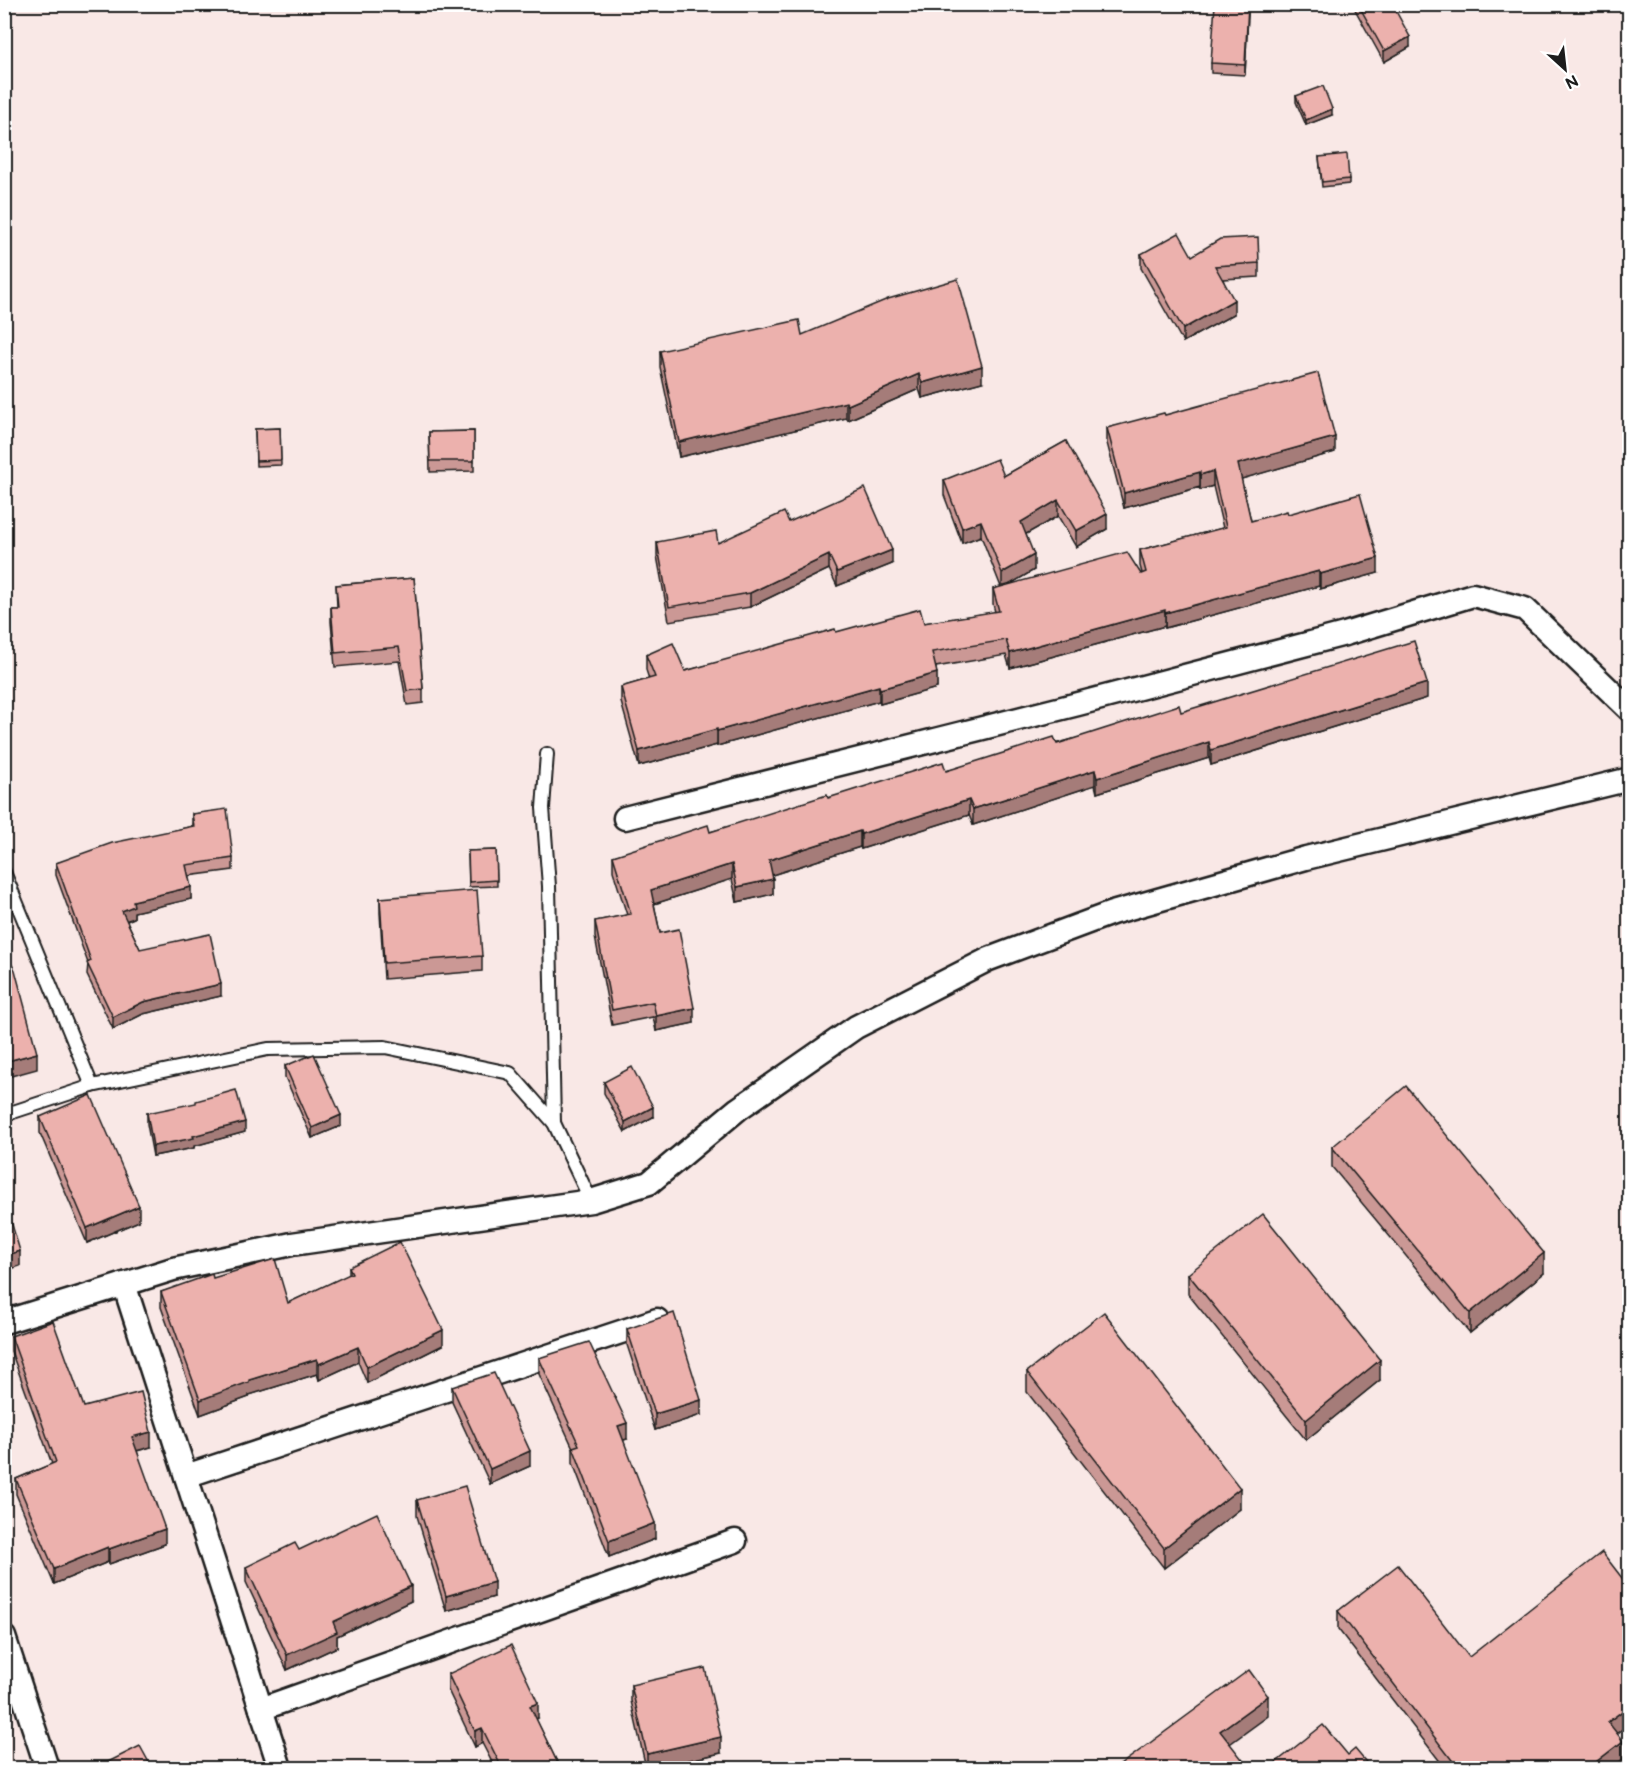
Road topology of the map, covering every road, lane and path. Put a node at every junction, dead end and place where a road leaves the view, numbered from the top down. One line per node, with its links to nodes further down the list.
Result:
1 (1629, 710): 4 (street)
2 (547, 754): 8 (lane)
3 (1629, 779): 9 (street)
4 (625, 818)
5 (4, 872): 6 (lane)
6 (92, 1086): 7 (lane); 8 (lane)
7 (4, 1114)
8 (554, 1123): 9 (lane)
9 (591, 1201): 10 (street)
10 (124, 1284): 12 (street); 13 (street)
11 (668, 1317): 13 (street)
12 (4, 1322)
13 (186, 1476): 16 (street)
14 (735, 1541): 16 (street)
15 (4, 1637): 17 (street)
16 (261, 1709): 18 (street)
17 (47, 1768)
18 (280, 1768)

